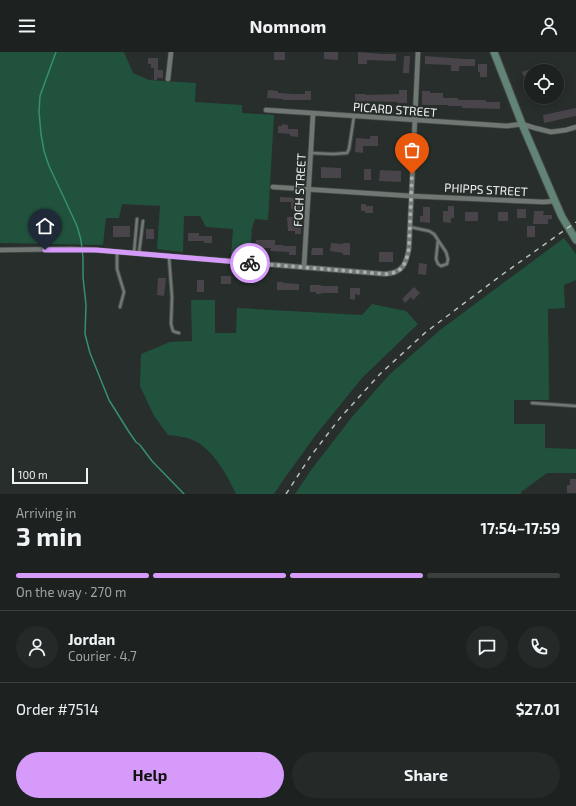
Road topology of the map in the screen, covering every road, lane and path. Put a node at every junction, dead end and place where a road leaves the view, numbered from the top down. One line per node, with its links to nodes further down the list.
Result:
1 (171, 52): 4 (street)
2 (418, 52): 8 (street)
3 (494, 52): 9 (main road)
4 (168, 79)
5 (266, 110): 6 (street, PICARD STREET)
6 (313, 114): 7 (street, PICARD STREET); 11 (street, FOCH STREET)
7 (354, 116): 8 (street, PICARD STREET); 11 (lane)
8 (414, 120): 9 (street, PICARD STREET); 14 (street)
9 (522, 124): 10 (street); 15 (main road)
10 (576, 127)
11 (311, 153): 13 (street, FOCH STREET)
12 (273, 188): 13 (street, PHIPPS STREET)
13 (309, 190): 14 (street, PHIPPS STREET); 25 (street, FOCH STREET)
14 (411, 196): 15 (street, PHIPPS STREET); 18 (street)
15 (555, 202): 20 (main road)
16 (137, 219): 23 (lane)
17 (143, 221): 23 (lane)
18 (409, 227): 19 (lane); 25 (street)
19 (438, 240): 19 (lane)
20 (576, 240)
21 (0, 250): 22 (street)
22 (117, 252): 23 (street); 26 (lane)
23 (136, 253): 24 (street)
24 (169, 256): 25 (street); 27 (lane)
25 (304, 267)
26 (120, 307)
27 (179, 333)
28 (532, 403): 29 (lane)
29 (576, 406)

